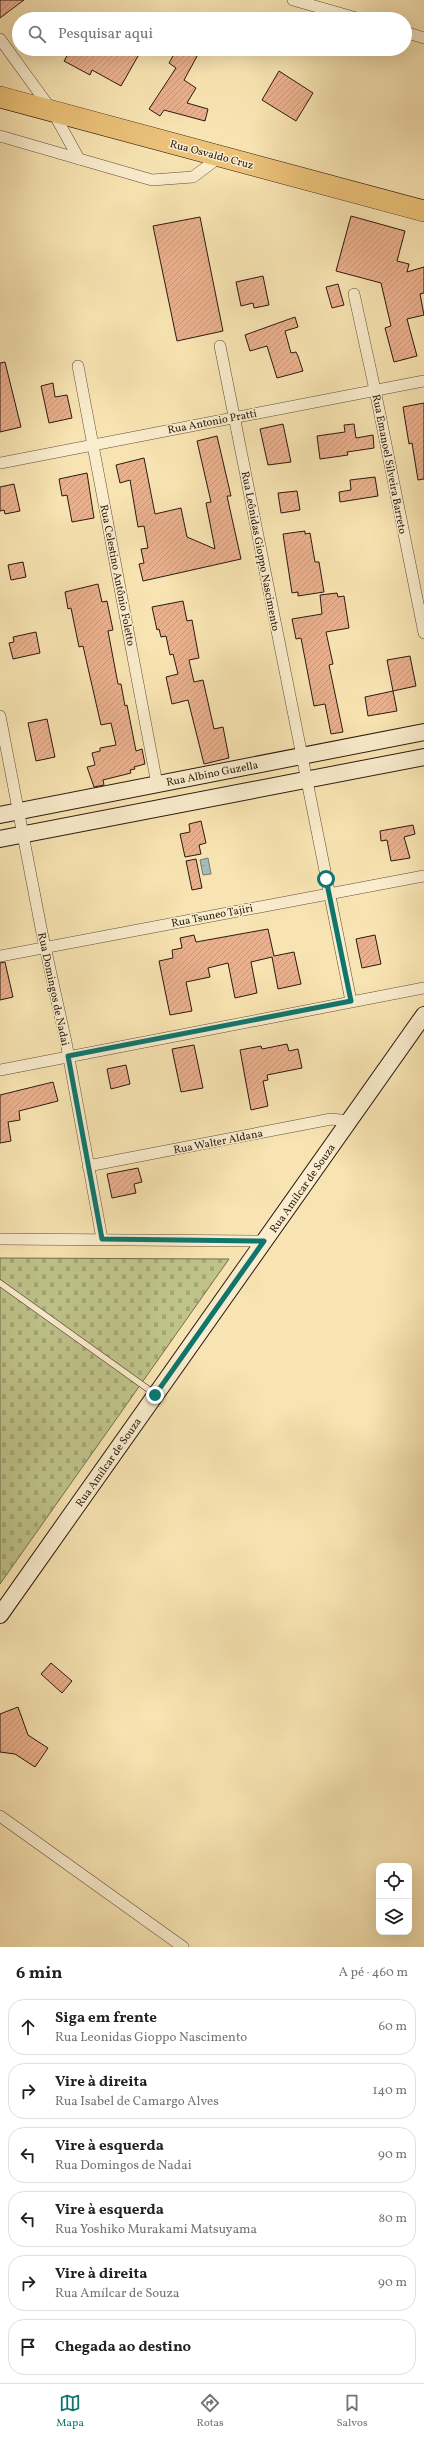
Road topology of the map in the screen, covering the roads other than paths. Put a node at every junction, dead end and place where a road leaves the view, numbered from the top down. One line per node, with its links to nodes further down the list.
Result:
1 (293, 0): 2 (street)
2 (335, 12)
3 (412, 34): 4 (street)
4 (424, 38)
5 (0, 39): 7 (street)
6 (12, 56): 9 (street)
7 (12, 56)
8 (0, 97): 9 (highway, Rua Osvaldo Cruz)
9 (53, 112): 11 (highway, Rua Osvaldo Cruz); 12 (street)
10 (0, 136): 12 (street)
11 (221, 156): 12 (street); 13 (highway, Rua Osvaldo Cruz)
12 (79, 158)
13 (424, 211)
14 (354, 294): 18 (street, Rua Emanoel Silveira Barreto)
15 (220, 346): 19 (street, Rua Leônidas Gioppo Nascimento)
16 (78, 366): 20 (street, Rua Celestino Antônio Foletto)
17 (424, 382): 18 (street, Rua Antonio Pratti)
18 (375, 390): 19 (street, Rua Antonio Pratti); 22 (street, Rua Emanoel Silveira Barreto)
19 (234, 417): 20 (street, Rua Antonio Pratti); 25 (street, Rua Leônidas Gioppo Nascimento)
20 (93, 445): 21 (street, Rua Antonio Pratti); 28 (street, Rua Celestino Antônio Foletto)
21 (0, 463)
22 (424, 634)
23 (0, 716): 29 (street)
24 (424, 732): 25 (street, Rua Albino Guzella)
25 (302, 755): 27 (street, Rua Leônidas Gioppo Nascimento); 28 (street, Rua Albino Guzella)
26 (424, 757): 27 (street)
27 (307, 778): 31 (street); 34 (street, Rua Leônidas Gioppo Nascimento)
28 (157, 784): 29 (street, Rua Albino Guzella)
29 (20, 811): 30 (street, Rua Albino Guzella); 31 (street, Rua Domingos de Nadai)
30 (0, 815)
31 (24, 834): 32 (street); 35 (street, Rua Domingos de Nadai)
32 (0, 838)
33 (424, 876): 34 (street, Rua Tsuneo Tajiri)
34 (328, 894): 35 (street, Rua Tsuneo Tajiri); 38 (street, Rua Leônidas Gioppo Nascimento)
35 (45, 946): 36 (street, Rua Tsuneo Tajiri); 40 (street, Rua Domingos de Nadai)
36 (0, 956)
37 (424, 988): 38 (street)
38 (351, 1001): 40 (street)
39 (424, 1015): 42 (street, Rua Amílcar de Souza)
40 (68, 1056): 41 (street); 43 (street, Rua Domingos de Nadai)
41 (0, 1070)
42 (349, 1121): 43 (street, Rua Walter Aldana); 46 (street, Rua Amílcar de Souza)
43 (88, 1166): 45 (street, Rua Domingos de Nadai)
44 (0, 1238): 45 (street)
45 (102, 1239): 46 (street)
46 (264, 1241): 48 (street, Rua Amílcar de Souza)
47 (0, 1283): 48 (lane)
48 (155, 1395): 49 (street, Rua Amílcar de Souza)
49 (0, 1615)
50 (0, 1816): 51 (street)
51 (183, 1947)

